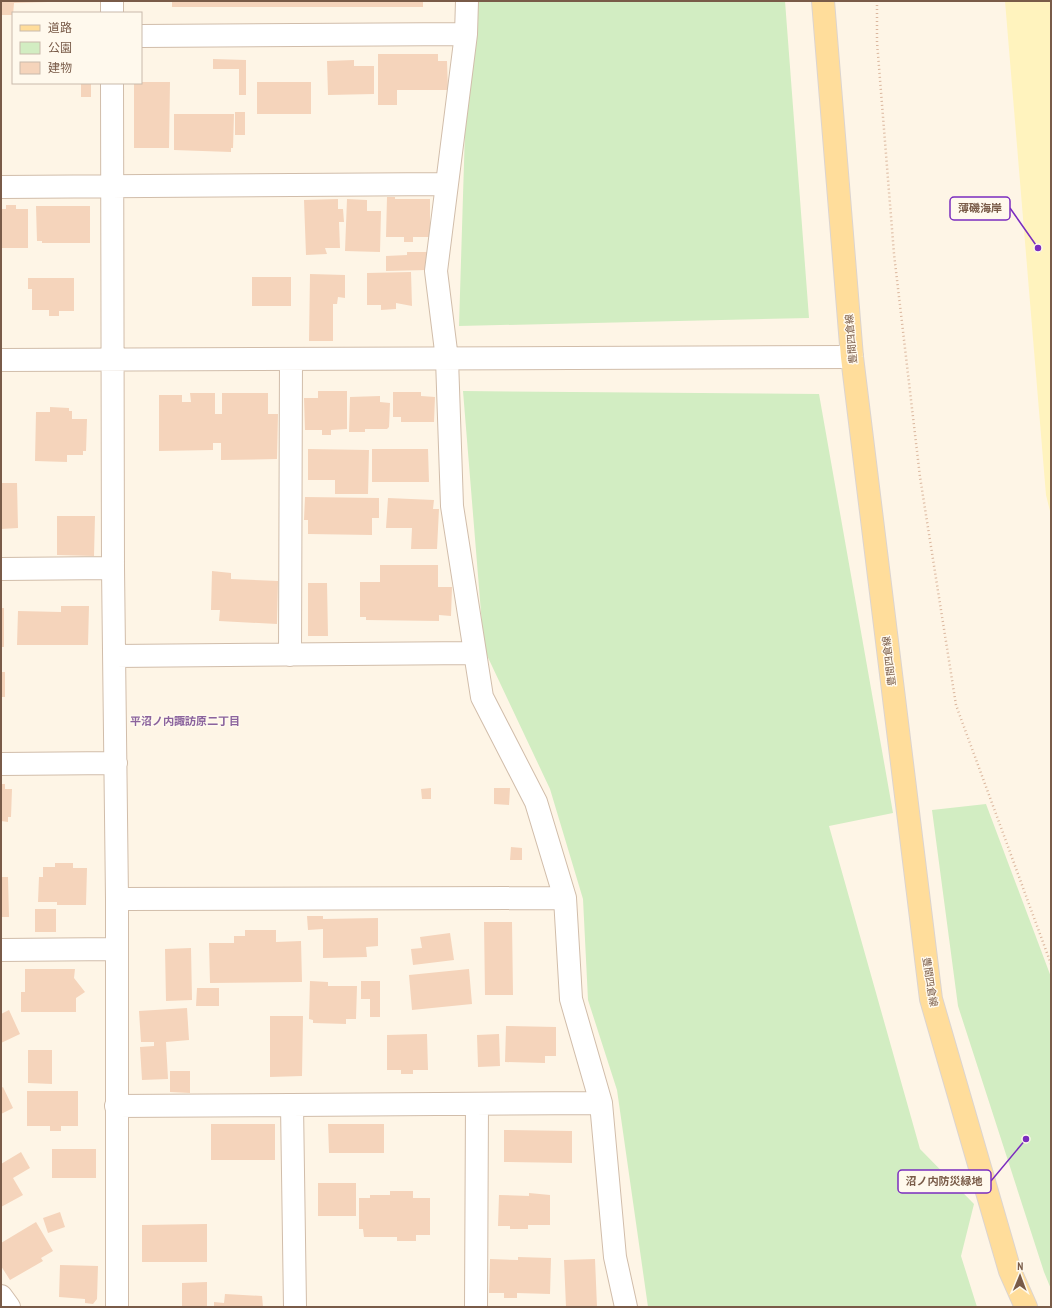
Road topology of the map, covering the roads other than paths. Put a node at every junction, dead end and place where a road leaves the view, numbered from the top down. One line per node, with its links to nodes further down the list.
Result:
1 (112, 1): 4 (street)
2 (467, 1): 5 (street)
3 (823, 1): 11 (main road, 豊間四倉線)
4 (112, 12)
5 (466, 34): 6 (street); 8 (street)
6 (142, 36)
7 (112, 84): 9 (street)
8 (446, 184): 9 (street); 13 (street)
9 (112, 186): 10 (street); 15 (street)
10 (1, 187)
11 (852, 357): 13 (street); 37 (main road, 豊間四倉線)
12 (291, 359): 13 (street); 15 (street); 19 (street)
13 (446, 359): 18 (street)
14 (1, 360): 15 (street)
15 (113, 360): 16 (street)
16 (113, 568): 17 (street); 20 (street)
17 (1, 569)
18 (475, 653): 19 (street); 23 (street)
19 (290, 655): 20 (street)
20 (115, 656): 21 (street)
21 (116, 763): 22 (street); 24 (street)
22 (1, 764)
23 (565, 898): 24 (street); 27 (street)
24 (117, 899): 25 (street)
25 (117, 949): 26 (street); 30 (street)
26 (1, 950)
27 (600, 1103): 28 (street); 36 (street)
28 (477, 1104): 29 (street); 35 (street)
29 (292, 1105): 30 (street); 34 (street)
30 (116, 1106): 33 (street)
31 (1, 1296): 32 (street)
32 (9, 1307)
33 (117, 1307)
34 (295, 1307)
35 (476, 1307)
36 (626, 1307)
37 (1026, 1307)

